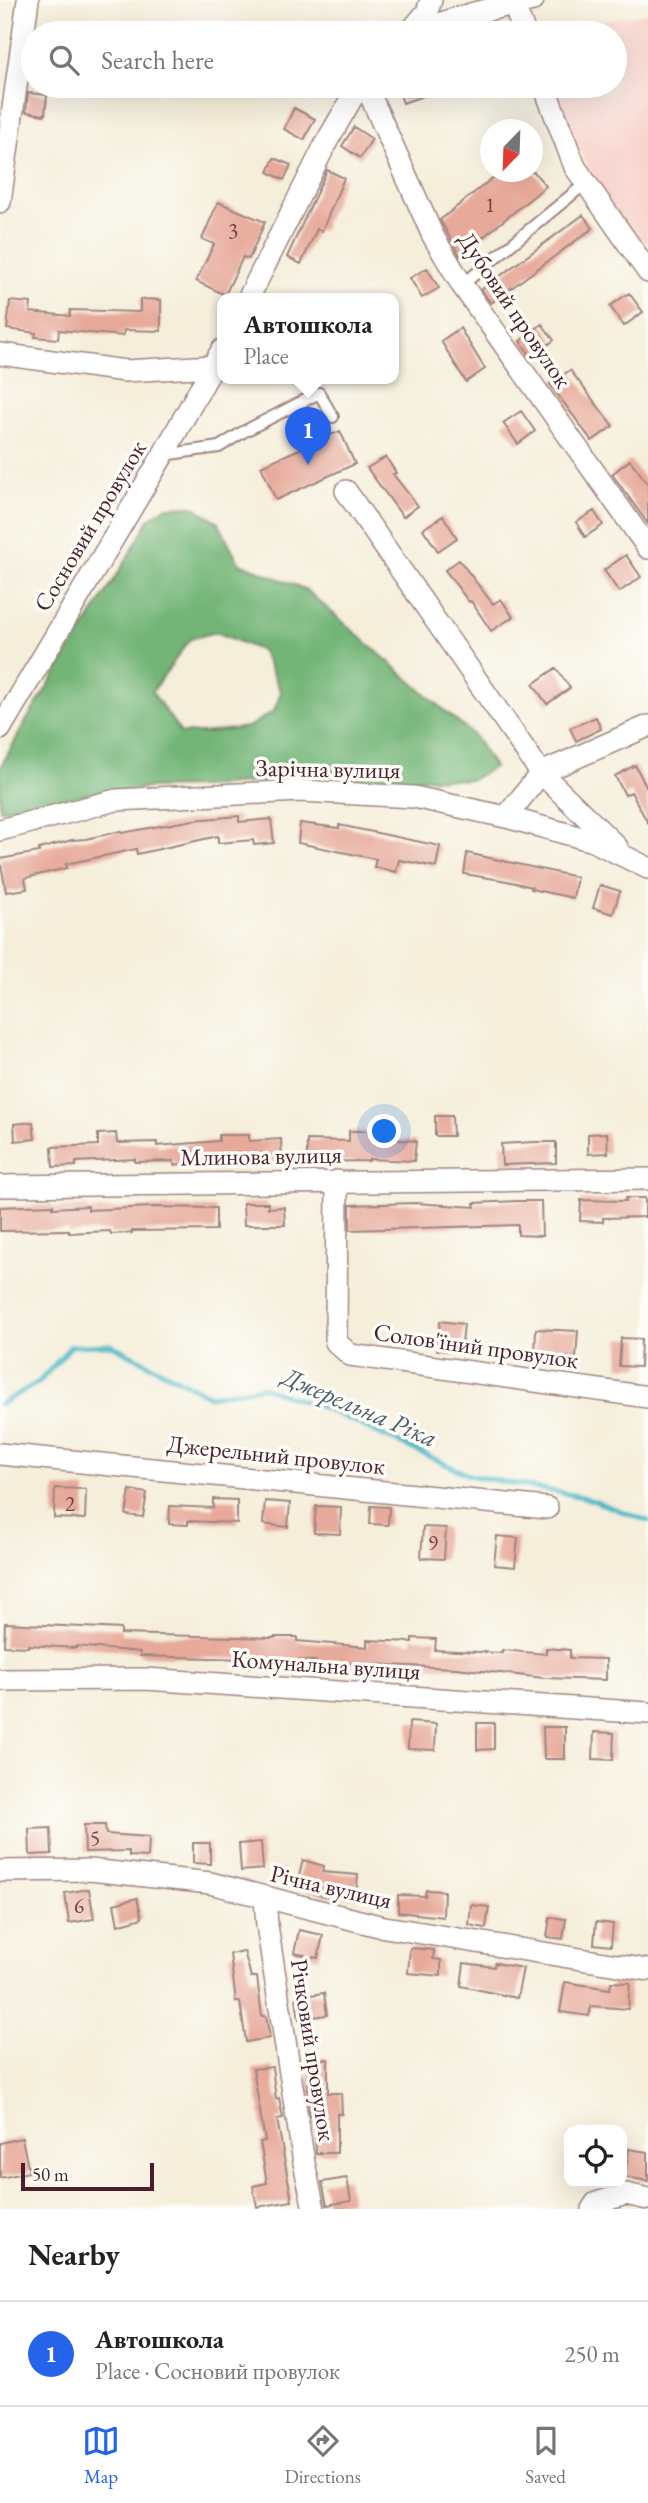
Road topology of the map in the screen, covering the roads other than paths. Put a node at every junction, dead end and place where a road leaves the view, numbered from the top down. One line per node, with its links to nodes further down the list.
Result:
1 (28, 0): 4 (street)
2 (431, 0): 5 (street)
3 (523, 2): 6 (street); 7 (street)
4 (28, 21)
5 (419, 21)
6 (453, 21)
7 (524, 21)
8 (21, 76): 13 (street)
9 (352, 98): 16 (street)
10 (371, 98): 15 (street, Дубовий провулок)
11 (549, 98): 12 (street)
12 (586, 183): 14 (street); 15 (lane)
13 (0, 202)
14 (648, 272)
15 (462, 285): 23 (street, Дубовий провулок)
16 (251, 293)
17 (0, 354): 18 (street)
18 (217, 358)
19 (217, 360): 21 (street, Сосновий провулок)
20 (332, 417): 21 (lane)
21 (163, 455): 25 (street, Сосновий провулок)
22 (346, 491): 26 (street)
23 (648, 548)
24 (648, 726): 26 (street)
25 (0, 729)
26 (541, 773): 27 (street); 29 (street)
27 (506, 817): 28 (street, Зарічна вулиця); 29 (street, Зарічна вулиця)
28 (0, 830)
29 (639, 864)
30 (648, 1180): 31 (street, Млинова вулиця)
31 (337, 1181): 32 (street, Млинова вулиця); 33 (street, Солов'їний провулок)
32 (0, 1186)
33 (648, 1397)
34 (0, 1454): 35 (street, Джерельний провулок)
35 (548, 1508)
36 (0, 1680): 37 (street, Комунальна вулиця)
37 (648, 1713)
38 (0, 1871): 39 (street, Річна вулиця)
39 (265, 1899): 40 (street, Річна вулиця); 42 (street, Річковий провулок)
40 (648, 1970)
41 (648, 2199): 43 (street)
42 (314, 2209)
43 (592, 2209)

